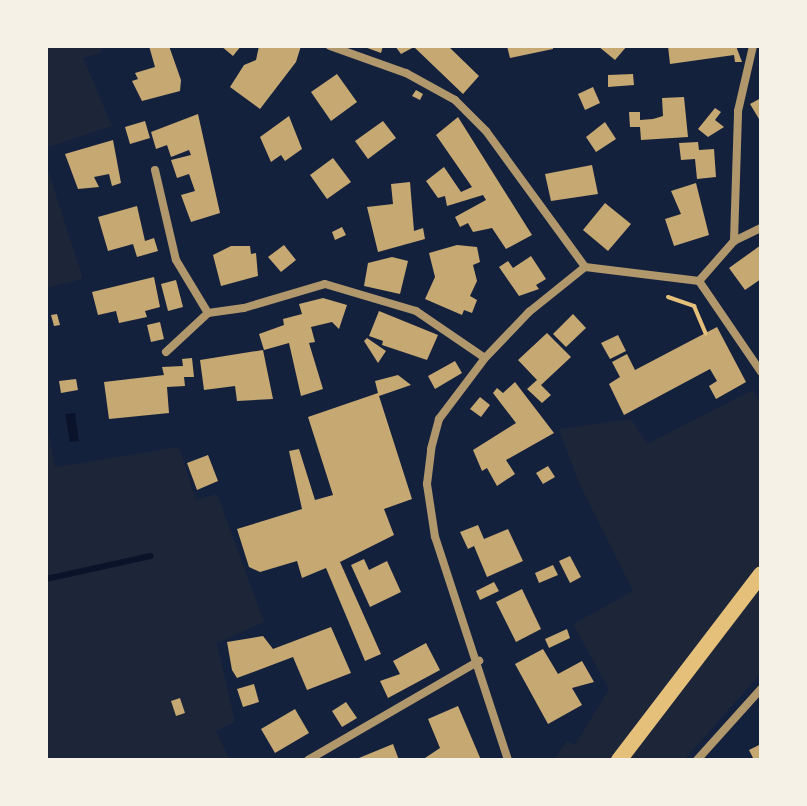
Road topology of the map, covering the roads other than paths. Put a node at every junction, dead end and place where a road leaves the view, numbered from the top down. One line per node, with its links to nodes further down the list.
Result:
1 (330, 46): 6 (street)
2 (753, 46): 5 (street)
3 (155, 170): 8 (street)
4 (761, 228): 5 (street)
5 (734, 241): 7 (street)
6 (585, 267): 7 (street); 10 (street)
7 (699, 281): 11 (street)
8 (208, 313): 9 (street); 10 (street)
9 (166, 352)
10 (485, 358): 13 (street)
11 (761, 372)
12 (761, 574): 17 (main road)
13 (479, 661): 15 (street); 16 (street)
14 (761, 689): 18 (street)
15 (308, 760)
16 (508, 760)
17 (619, 760)
18 (697, 760)

